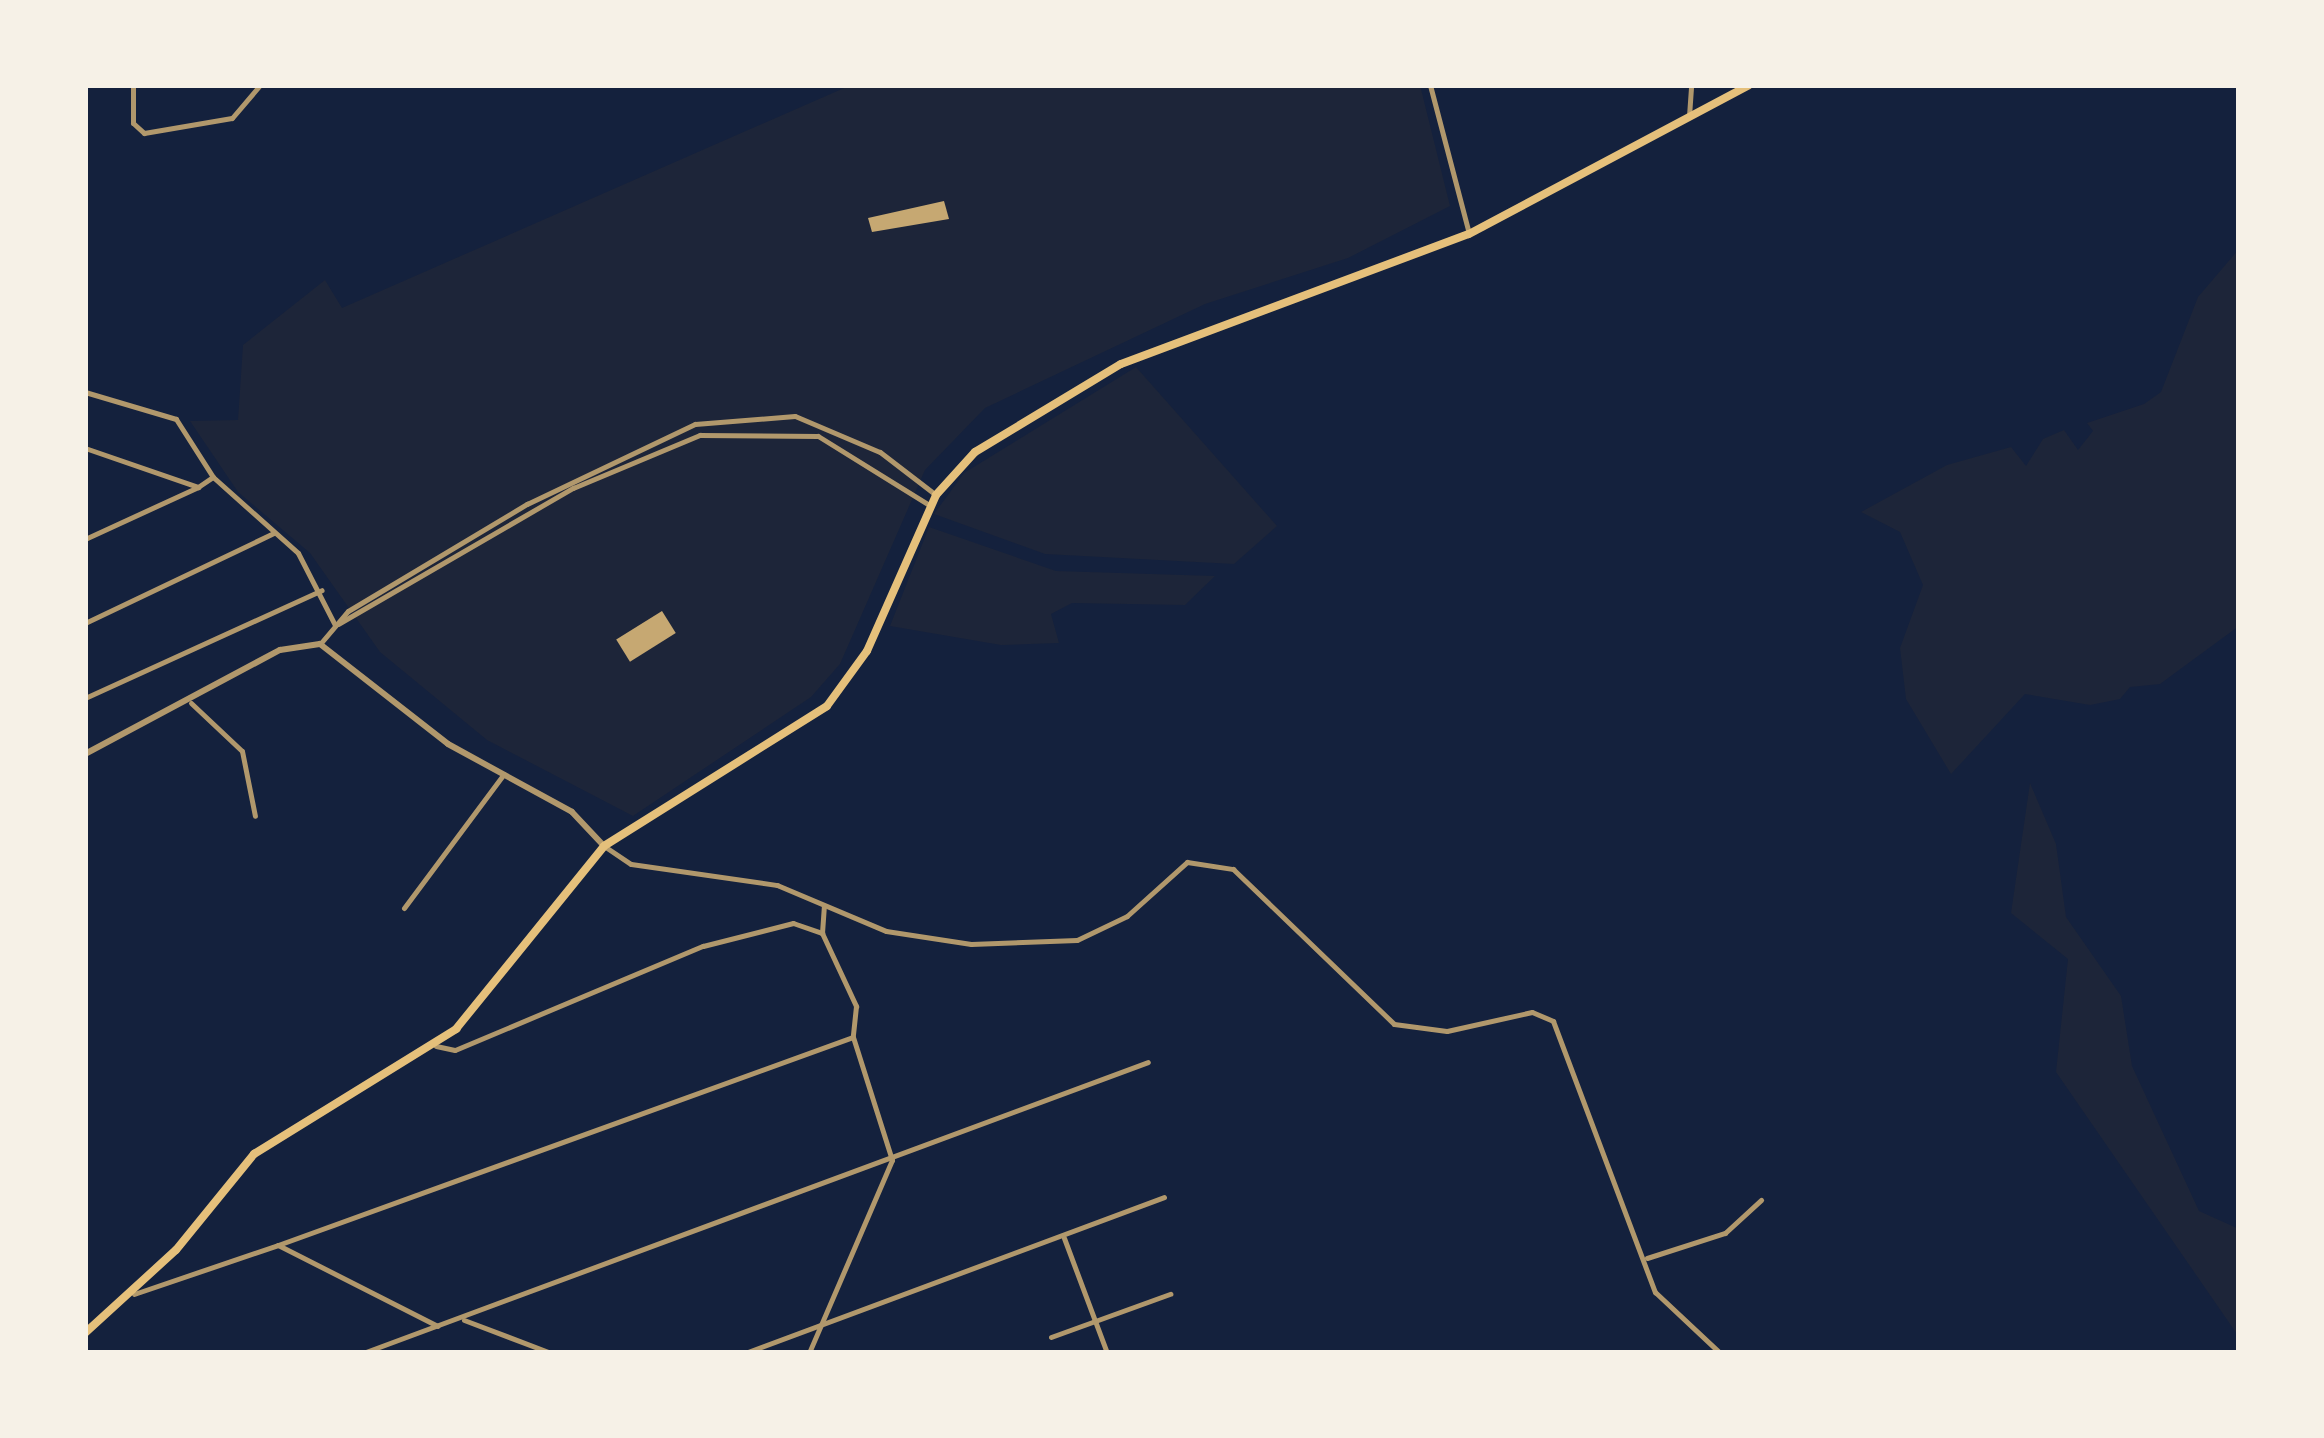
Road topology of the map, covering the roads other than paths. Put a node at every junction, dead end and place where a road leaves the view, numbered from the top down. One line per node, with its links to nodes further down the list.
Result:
1 (133, 85): 2 (street)
2 (260, 85)
3 (1430, 85): 7 (street)
4 (1691, 85): 6 (street)
5 (1749, 85): 6 (main road)
6 (1689, 116): 7 (main road)
7 (1469, 234): 12 (main road)
8 (85, 392): 10 (street)
9 (85, 448): 11 (street)
10 (213, 476): 11 (street); 14 (street)
11 (198, 487): 15 (street)
12 (936, 494): 13 (main road); 18 (street)
13 (931, 506): 18 (street); 25 (main road)
14 (274, 533): 16 (street); 17 (street)
15 (85, 539)
16 (322, 590): 18 (street); 20 (street)
17 (85, 623)
18 (335, 624): 19 (street)
19 (320, 644): 21 (street); 23 (street)
20 (85, 698)
21 (190, 703): 22 (street); 24 (street)
22 (85, 754)
23 (505, 773): 25 (street); 27 (street)
24 (255, 816)
25 (604, 846): 26 (street); 30 (main road)
26 (824, 906): 28 (street); 37 (street)
27 (404, 908)
28 (822, 932): 29 (street); 30 (street)
29 (853, 1038): 32 (street); 36 (street)
30 (436, 1046): 38 (main road)
31 (1148, 1062): 32 (street)
32 (892, 1160): 40 (street); 41 (street)
33 (1164, 1197): 35 (street)
34 (1762, 1200): 37 (street)
35 (1064, 1238): 41 (street); 42 (street)
36 (278, 1245): 38 (street); 43 (street)
37 (1646, 1258): 51 (street)
38 (134, 1294): 44 (main road)
39 (1170, 1294): 42 (street)
40 (461, 1319): 43 (street); 47 (street)
41 (823, 1320): 48 (street); 49 (street)
42 (1094, 1323): 45 (street); 50 (street)
43 (439, 1327): 46 (street)
44 (85, 1333)
45 (1051, 1337)
46 (364, 1353)
47 (551, 1353)
48 (745, 1353)
49 (809, 1353)
50 (1107, 1353)
51 (1720, 1353)

